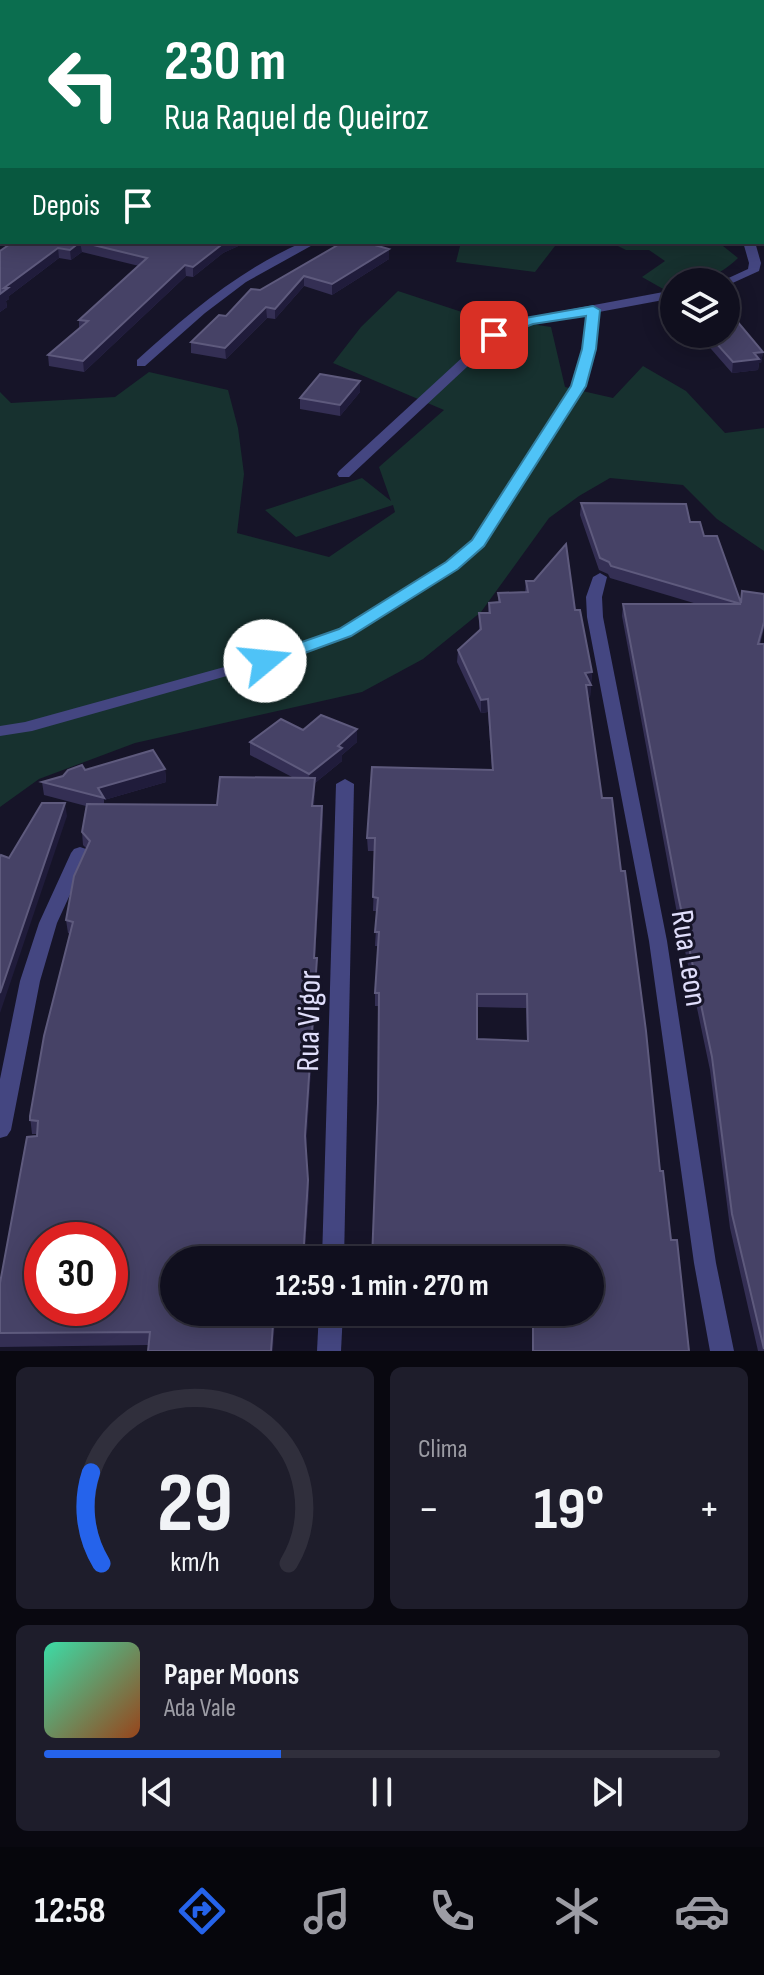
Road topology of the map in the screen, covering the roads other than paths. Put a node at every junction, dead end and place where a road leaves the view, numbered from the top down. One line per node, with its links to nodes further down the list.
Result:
1 (308, 244): 6 (street)
2 (750, 244): 3 (street)
3 (740, 277)
4 (660, 297): 5 (street)
5 (593, 310): 7 (street); 9 (street)
6 (141, 363)
7 (344, 474)
8 (600, 577): 16 (street, Rua Leon)
9 (0, 731)
10 (345, 784): 13 (street, Rua Vigor)
11 (80, 853): 12 (street)
12 (0, 1130)
13 (333, 1246)
14 (330, 1326): 15 (street)
15 (329, 1351)
16 (722, 1351)

